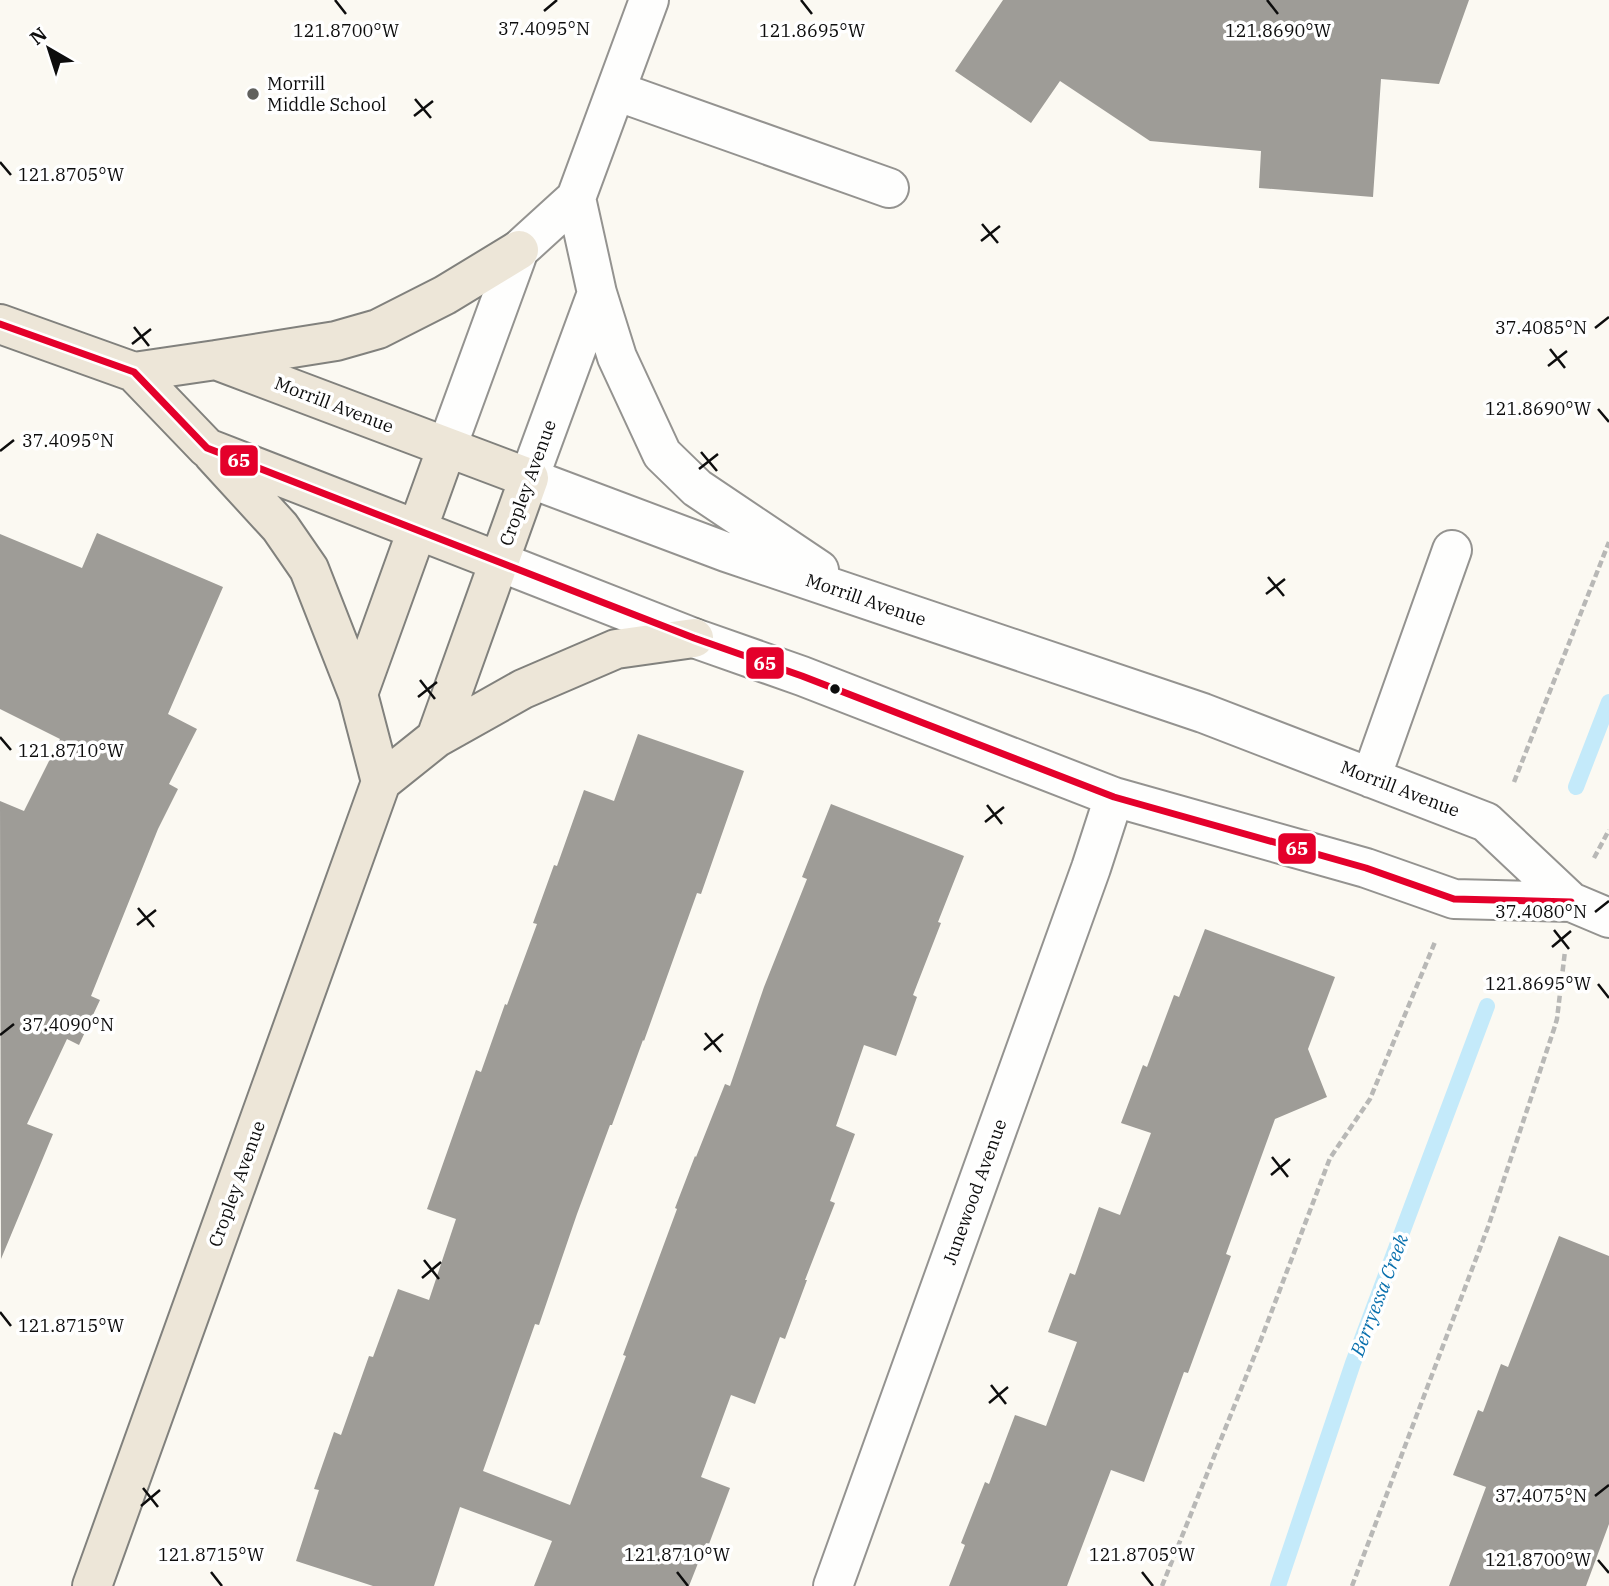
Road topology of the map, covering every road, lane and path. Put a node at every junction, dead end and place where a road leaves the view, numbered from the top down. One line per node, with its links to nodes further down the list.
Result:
1 (649, 0): 2 (street)
2 (615, 91): 3 (street); 4 (street)
3 (888, 187)
4 (576, 198): 5 (street); 6 (street)
5 (519, 250): 8 (main road); 10 (street)
6 (597, 293): 12 (street, Cropley Avenue); 17 (street)
7 (0, 324): 9 (main road, Morrill Avenue)
8 (216, 360): 9 (main road, Morrill Avenue); 10 (main road, Morrill Avenue)
9 (134, 372): 11 (main road, Morrill Avenue)
10 (447, 447): 12 (main road, Morrill Avenue); 13 (main road)
11 (206, 448): 13 (main road, Morrill Avenue); 19 (main road)
12 (530, 478): 16 (main road, Cropley Avenue); 17 (street, Morrill Avenue)
13 (417, 529): 16 (main road, Morrill Avenue); 19 (main road)
14 (1609, 542): 24 (path)
15 (1452, 550): 21 (street)
16 (499, 562): 18 (street, Morrill Avenue); 20 (main road, Cropley Avenue)
17 (861, 599): 21 (street, Morrill Avenue)
18 (694, 638): 20 (main road); 23 (street, Morrill Avenue)
19 (358, 694): 22 (main road)
20 (436, 738): 22 (main road)
21 (1371, 778): 24 (street, Morrill Avenue)
22 (381, 782): 29 (main road, Cropley Avenue)
23 (1114, 797): 26 (street, Morrill Avenue); 30 (street, Junewood Avenue)
24 (1486, 822): 27 (street, Morrill Avenue)
25 (1609, 830): 27 (path)
26 (1454, 899): 27 (street, Morrill Avenue); 31 (path)
27 (1571, 902): 28 (street, Morrill Avenue); 32 (path)
28 (1609, 918)
29 (92, 1586)
30 (833, 1586)
31 (1162, 1586)
32 (1352, 1586)

